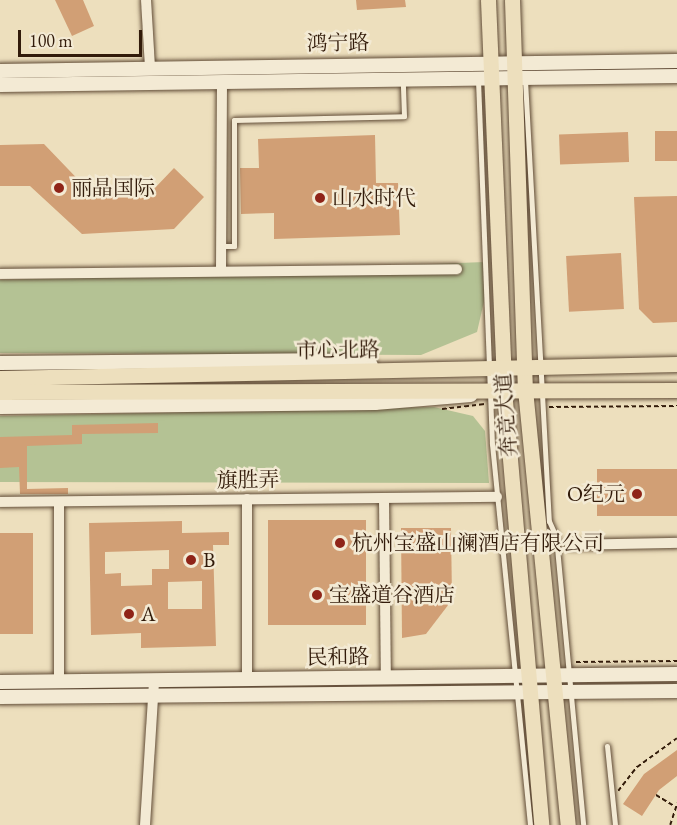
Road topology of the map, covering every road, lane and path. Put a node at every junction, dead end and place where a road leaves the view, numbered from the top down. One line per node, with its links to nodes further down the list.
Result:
1 (146, 0): 6 (street)
2 (488, 0): 4 (main road, 奔竞大道)
3 (512, 0): 8 (main road, 奔竞大道)
4 (489, 60): 6 (main road, 鸿宁路); 8 (main road, 鸿宁路); 10 (main road, 奔竞大道)
5 (677, 61): 8 (main road, 鸿宁路)
6 (150, 68): 7 (main road, 鸿宁路)
7 (0, 71)
8 (516, 72): 9 (main road, 鸿宁路); 10 (main road, 鸿宁路); 20 (main road, 奔竞大道)
9 (677, 76)
10 (483, 78): 11 (main road, 鸿宁路); 21 (main road, 奔竞大道)
11 (403, 79): 12 (main road, 鸿宁路); 14 (lane)
12 (222, 82): 13 (main road, 鸿宁路); 14 (street)
13 (0, 85)
14 (221, 246): 16 (street)
15 (457, 269): 16 (street)
16 (221, 271): 17 (street)
17 (0, 274)
18 (0, 363): 22 (main road)
19 (677, 364): 20 (main road, 市心北路)
20 (531, 367): 21 (main road, 市心北路); 25 (main road, 奔竞大道)
21 (497, 368): 22 (main road, 市心北路); 24 (main road, 奔竞大道)
22 (421, 369): 23 (main road, 市心北路)
23 (0, 378)
24 (495, 390): 25 (main road, 市心北路); 28 (main road, 市心北路); 29 (main road); 33 (lane); 42 (main road, 奔竞大道)
25 (532, 390): 26 (main road, 市心北路); 32 (lane); 41 (main road, 奔竞大道)
26 (677, 390)
27 (0, 392): 28 (main road, 市心北路)
28 (312, 392): 29 (lane)
29 (352, 403): 31 (main road)
30 (677, 406): 32 (path)
31 (0, 407)
32 (542, 407): 41 (lane)
33 (497, 497): 34 (street, 旗胜弄); 43 (lane)
34 (384, 498): 35 (street, 旗胜弄); 45 (street)
35 (247, 499): 37 (street, 旗胜弄); 47 (street)
36 (0, 502): 37 (street, 旗胜弄)
37 (59, 502): 48 (street)
38 (677, 543): 39 (street)
39 (570, 545)
40 (677, 661): 41 (path)
41 (561, 670): 42 (main road, 民和路); 44 (main road, 民和路); 51 (main road, 奔竞大道)
42 (528, 673): 43 (main road, 民和路); 52 (main road, 奔竞大道)
43 (512, 674): 45 (main road, 民和路); 52 (lane)
44 (677, 674)
45 (386, 677): 47 (main road, 民和路)
46 (154, 680): 47 (main road, 民和路); 48 (main road, 民和路); 54 (street)
47 (247, 680)
48 (59, 681): 49 (main road, 民和路)
49 (0, 682)
50 (677, 691): 51 (main road, 民和路)
51 (562, 693): 52 (main road, 民和路); 64 (main road, 奔竞大道); 65 (lane)
52 (521, 694): 54 (main road, 民和路); 62 (lane); 63 (main road, 奔竞大道)
53 (0, 698): 54 (main road, 民和路)
54 (152, 699): 61 (street)
55 (677, 738): 58 (path)
56 (607, 746): 58 (lane)
57 (656, 795): 60 (path)
58 (612, 799): 66 (lane)
59 (677, 803): 60 (path)
60 (675, 807): 67 (path)
61 (145, 825)
62 (530, 825)
63 (541, 825)
64 (568, 825)
65 (584, 825)
66 (615, 825)
67 (670, 825)

